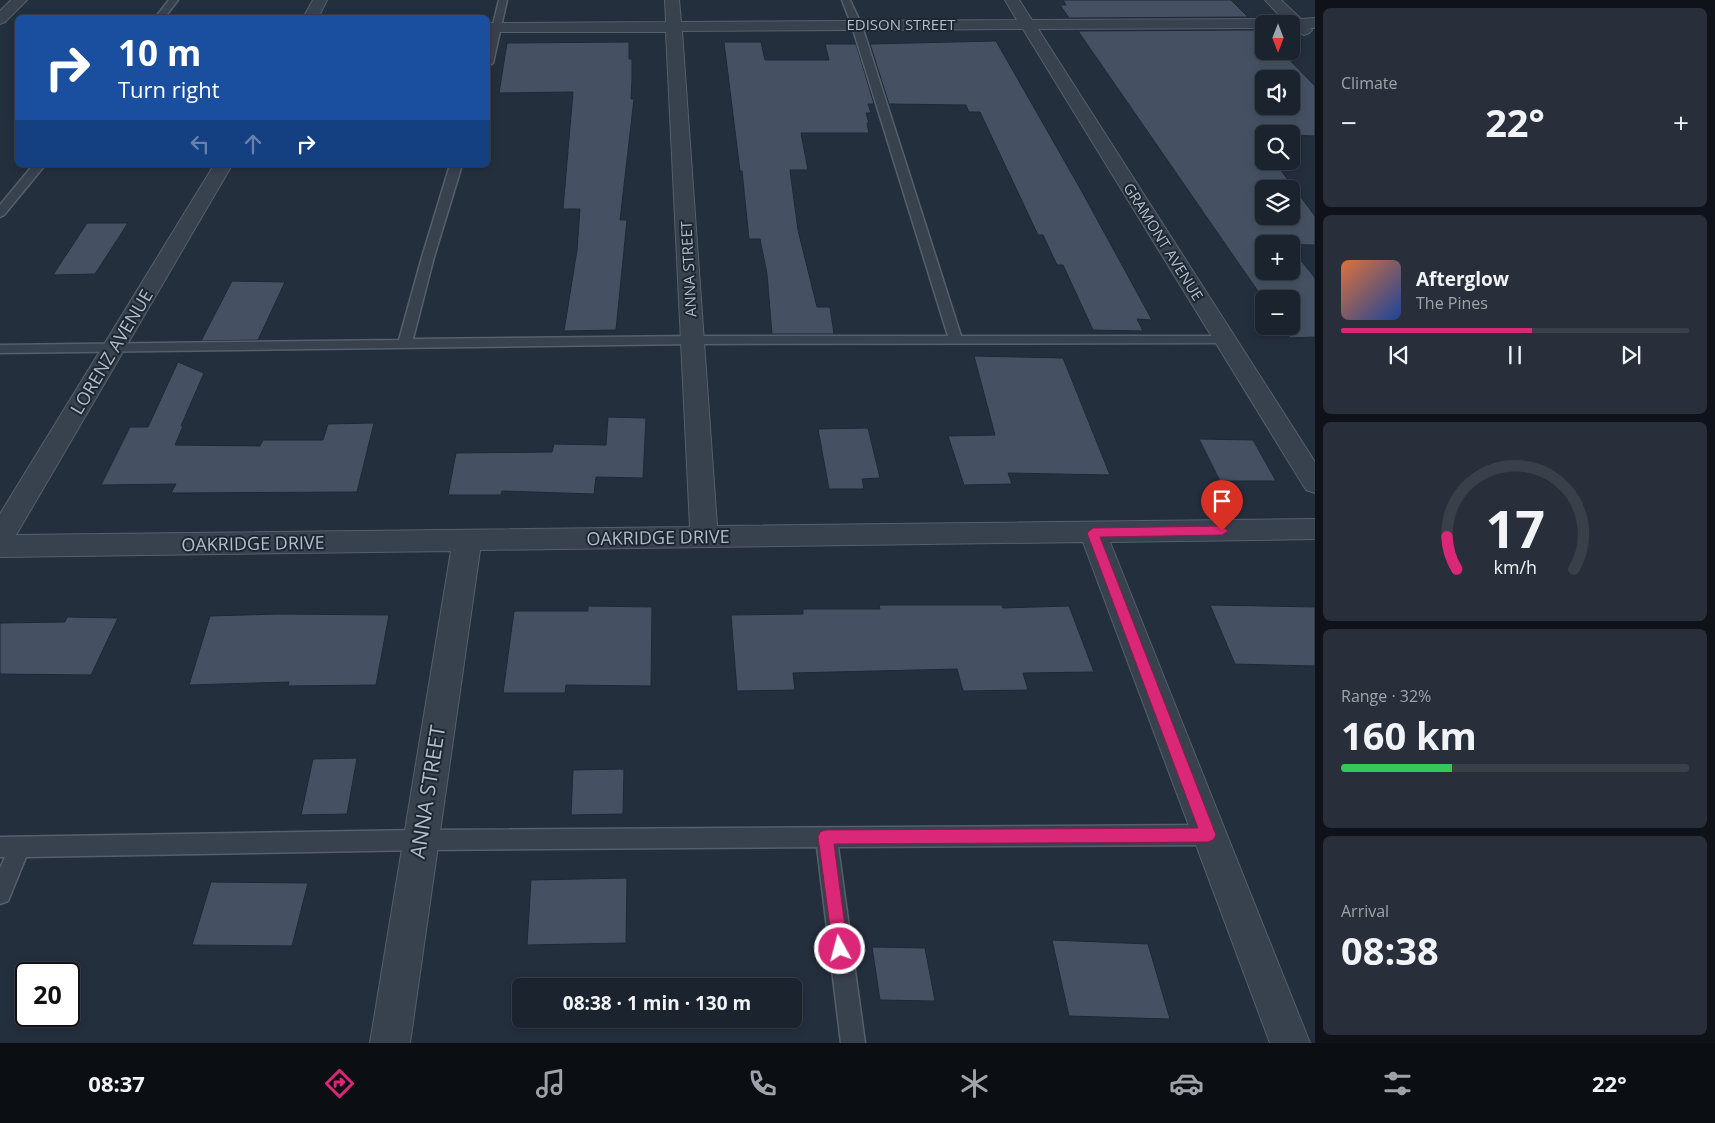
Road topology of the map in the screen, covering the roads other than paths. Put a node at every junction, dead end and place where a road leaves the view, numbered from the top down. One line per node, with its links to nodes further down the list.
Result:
1 (20, 0): 17 (street)
2 (174, 0): 9 (lane)
3 (320, 0): 10 (street)
4 (503, 0): 20 (lane)
5 (672, 0): 18 (street, ANNA STREET)
6 (846, 0): 16 (lane)
7 (1012, 0): 12 (street, GRAMONT AVENUE)
8 (1272, 0): 11 (street)
9 (162, 15)
10 (312, 15)
11 (1288, 15)
12 (1027, 24): 13 (street, EDISON STREET); 16 (street, EDISON STREET); 29 (street, GRAMONT AVENUE)
13 (1255, 24)
14 (1300, 24): 15 (street, EDISON STREET)
15 (1315, 24)
16 (856, 26): 18 (street, EDISON STREET); 28 (lane)
17 (3, 27)
18 (675, 27): 20 (street, EDISON STREET); 27 (street, ANNA STREET)
19 (1300, 27): 21 (street)
20 (492, 28): 22 (lane)
21 (1315, 40)
22 (490, 46)
23 (37, 167): 26 (lane)
24 (222, 167): 31 (street, LORENZ AVENUE)
25 (455, 167): 30 (lane)
26 (0, 214)
27 (693, 340): 28 (lane); 30 (lane); 36 (street, ANNA STREET)
28 (956, 340): 29 (lane)
29 (1225, 340): 33 (street, GRAMONT AVENUE)
30 (405, 343): 31 (lane)
31 (115, 347): 32 (lane); 37 (street, LORENZ AVENUE)
32 (0, 349)
33 (1315, 484)
34 (1315, 529): 35 (street, OAKRIDGE DRIVE)
35 (1093, 533): 36 (street, OAKRIDGE DRIVE); 40 (street)
36 (704, 537): 38 (street, OAKRIDGE DRIVE)
37 (0, 538)
38 (467, 541): 39 (street, OAKRIDGE DRIVE); 42 (street, ANNA STREET)
39 (0, 546)
40 (1208, 835): 41 (lane); 47 (street)
41 (826, 837): 42 (lane); 46 (lane)
42 (421, 840): 43 (lane); 45 (street, ANNA STREET)
43 (10, 847): 44 (lane)
44 (0, 893)
45 (390, 1043)
46 (853, 1043)
47 (1290, 1043)

